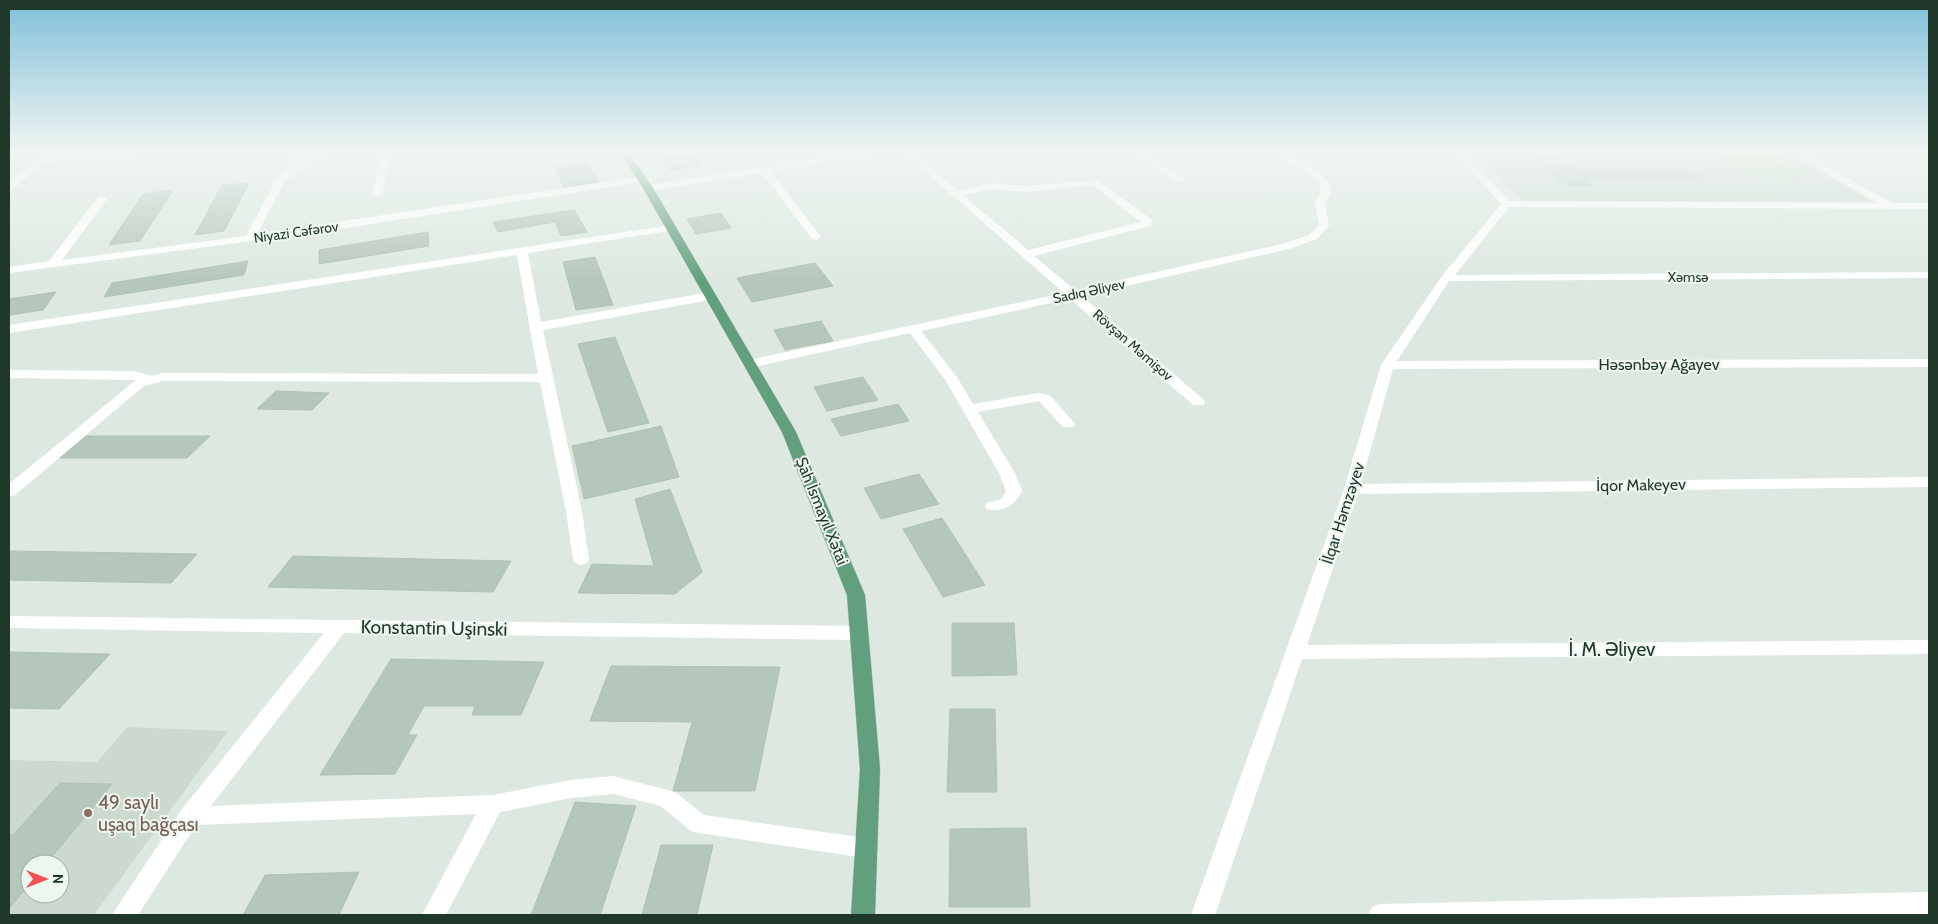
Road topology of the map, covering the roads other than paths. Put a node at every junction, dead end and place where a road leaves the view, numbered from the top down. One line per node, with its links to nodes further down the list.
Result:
1 (273, 195): 16 (street)
2 (535, 195): 16 (street, Niyazi Cəfərov)
3 (652, 195): 14 (main road, Şah İsmayıl Xətai)
4 (784, 195): 15 (street)
5 (958, 195): 18 (street, Rövşən Məmişov)
6 (1112, 195): 18 (street)
7 (1325, 195): 23 (street, Sadıq Əliyev)
8 (1498, 195): 11 (street)
9 (1871, 195): 12 (street)
10 (102, 199): 19 (street)
11 (1506, 204): 12 (street); 22 (street, İlqar Həmzəyev)
12 (1890, 206): 13 (street)
13 (1929, 206)
14 (671, 228): 17 (street); 24 (main road, Şah İsmayıl Xətai)
15 (816, 237)
16 (250, 238): 19 (street, Niyazi Cəfərov)
17 (522, 251): 25 (street); 27 (street)
18 (1027, 254): 23 (street, Rövşən Məmişov)
19 (52, 264): 20 (street, Niyazi Cəfərov)
20 (9, 270)
21 (1929, 275): 22 (street, Xəmsə)
22 (1446, 278): 30 (street, İlqar Həmzəyev)
23 (1075, 294): 26 (street, Sadıq Əliyev); 34 (street, Rövşən Məmişov)
24 (710, 296): 25 (street); 29 (main road, Şah İsmayıl Xətai)
25 (536, 327): 32 (street)
26 (913, 328): 29 (street, Sadıq Əliyev); 35 (street)
27 (9, 329)
28 (1929, 363): 30 (street, Həsənbəy Ağayev)
29 (748, 364): 44 (main road, Şah İsmayıl Xətai)
30 (1388, 365): 38 (street, İlqar Həmzəyev)
31 (9, 374): 33 (street)
32 (546, 378): 33 (street); 41 (street)
33 (148, 379): 39 (street)
34 (1198, 402)
35 (970, 409): 36 (street); 40 (street)
36 (1068, 424)
37 (1929, 482): 38 (street, İqor Makeyev)
38 (1352, 489): 46 (street, İlqar Həmzəyev)
39 (9, 492)
40 (993, 506)
41 (581, 559)
42 (9, 622): 43 (street, Konstantin Uşinski)
43 (339, 626): 44 (street, Konstantin Uşinski); 48 (street)
44 (859, 633): 49 (main road, Şah İsmayıl Xətai)
45 (1929, 647): 46 (street, İ. M. Əliyev)
46 (1295, 652): 54 (street, İlqar Həmzəyev)
47 (492, 804): 48 (street); 49 (street); 52 (street)
48 (190, 816): 51 (street)
49 (866, 848): 53 (main road, Şah İsmayıl Xətai)
50 (1929, 903): 55 (street)
51 (125, 915)
52 (434, 915)
53 (863, 915)
54 (1203, 915)
55 (1380, 915)

